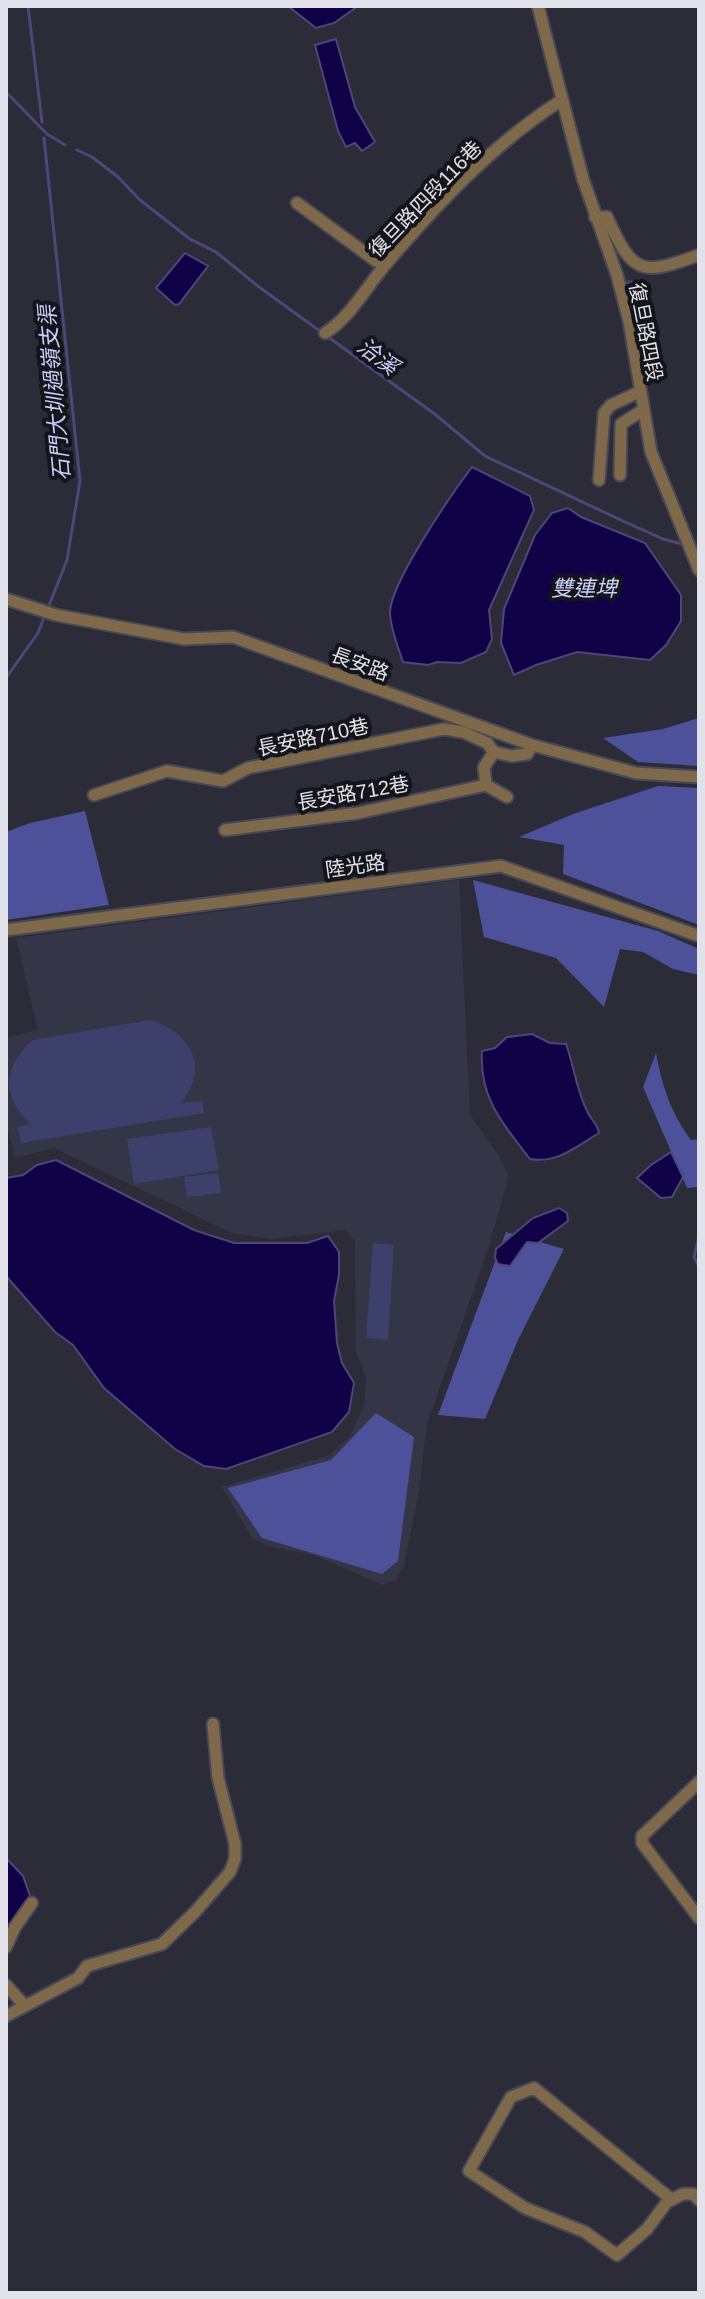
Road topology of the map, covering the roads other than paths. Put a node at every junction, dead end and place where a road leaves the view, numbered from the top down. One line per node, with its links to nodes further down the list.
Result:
1 (538, 6): 2 (street, 復旦路四段)
2 (562, 100): 4 (street, 復旦路四段); 6 (street, 復旦路四段116巷)
3 (297, 203): 6 (street)
4 (595, 217): 5 (street); 8 (street, 復旦路四段)
5 (699, 255)
6 (386, 264): 7 (street, 復旦路四段116巷)
7 (325, 333)
8 (639, 392): 9 (street, 復旦路四段); 11 (street)
9 (643, 410): 10 (street); 12 (street, 復旦路四段)
10 (620, 475)
11 (599, 480)
12 (699, 570)
13 (6, 599): 14 (street, 長安路)
14 (532, 745): 15 (street); 16 (street, 長安路)
15 (494, 752): 17 (street); 18 (street, 長安路710巷)
16 (699, 777)
17 (486, 785): 19 (street); 20 (street, 長安路712巷)
18 (94, 795)
19 (507, 797)
20 (225, 830)
21 (6, 930): 22 (street, 陸光路)
22 (699, 936)
23 (213, 1724): 29 (street)
24 (699, 1782): 26 (street)
25 (32, 1903): 27 (street)
26 (699, 1918)
27 (6, 1947)
28 (6, 1985): 29 (street)
29 (25, 2006): 30 (street)
30 (6, 2016)
31 (671, 2199): 31 (street); 32 (street)
32 (699, 2200)

